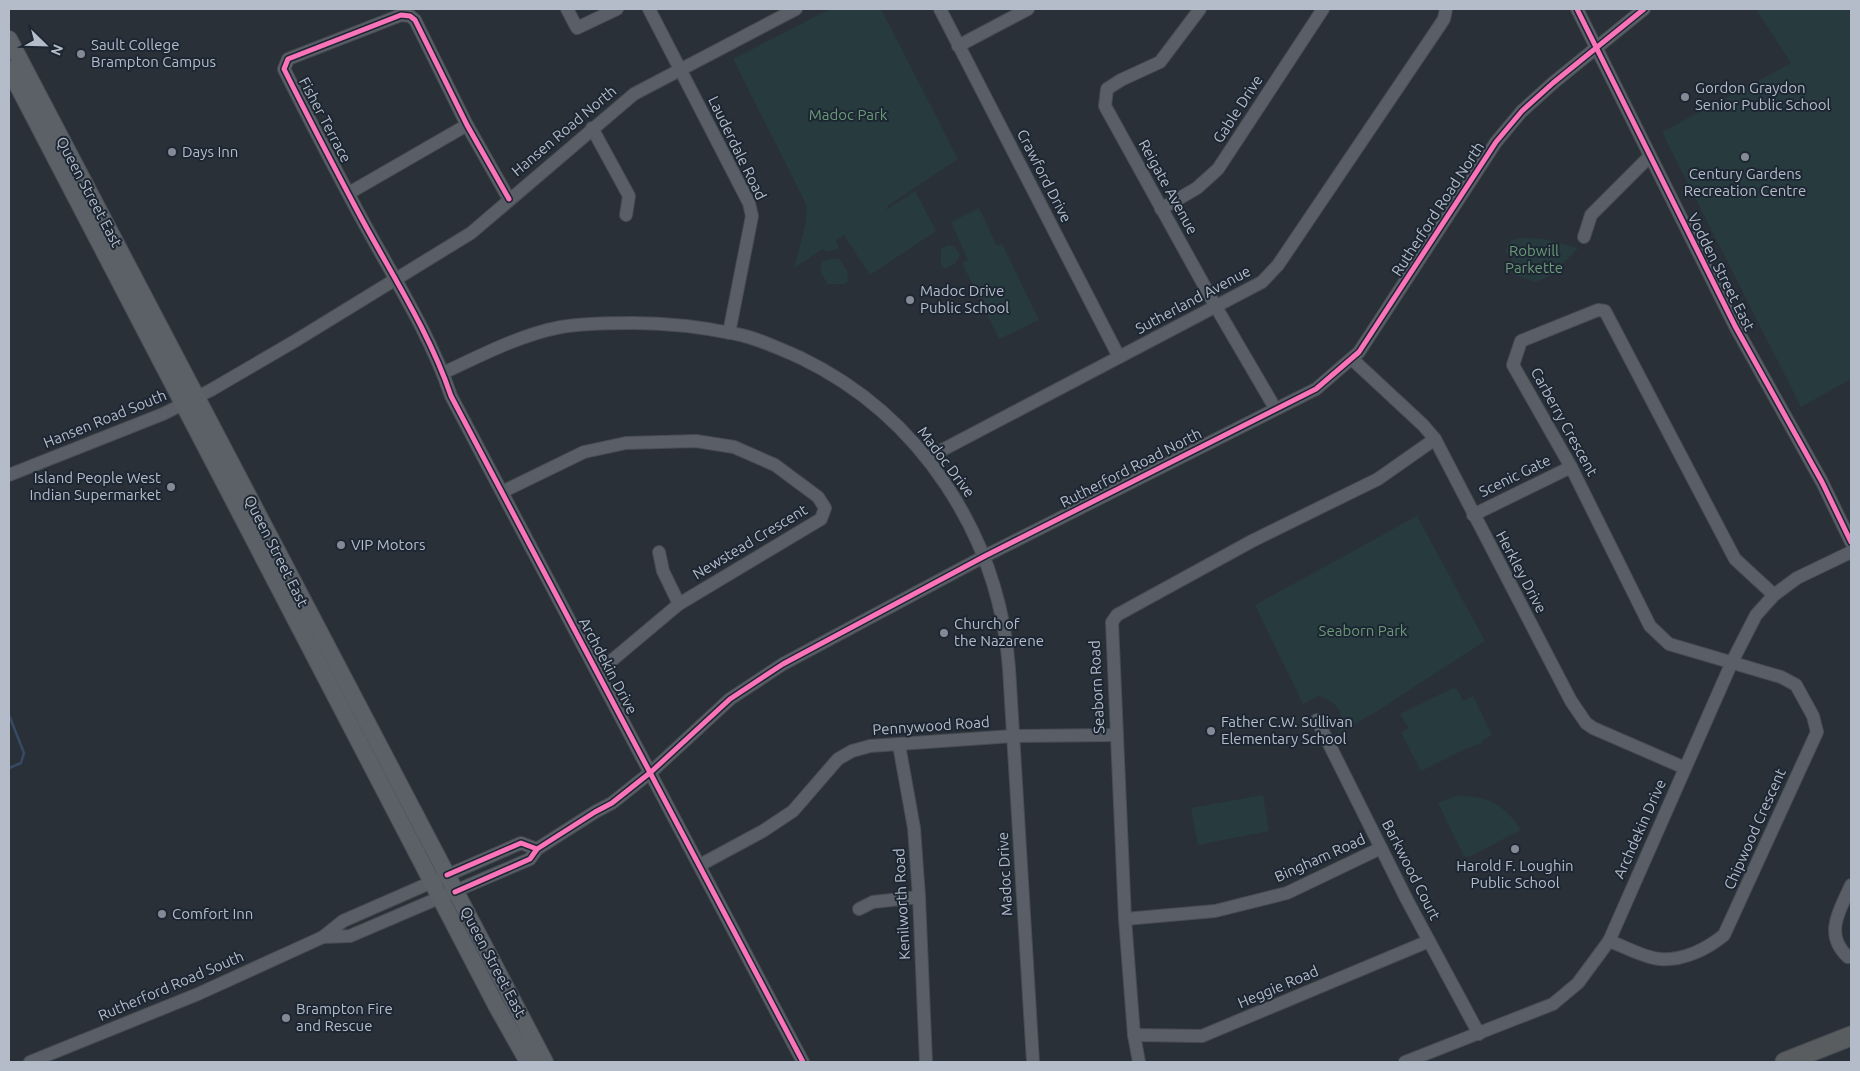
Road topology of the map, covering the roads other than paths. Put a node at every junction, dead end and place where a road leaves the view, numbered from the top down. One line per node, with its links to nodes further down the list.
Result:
1 (567, 9): 2 (street)
2 (617, 9)
3 (650, 9): 16 (street, Lauderdale Road)
4 (796, 9): 16 (street, Hansen Road North)
5 (940, 9): 13 (street, Crawford Drive)
6 (1028, 9): 13 (street)
7 (1200, 9): 22 (street, Reigate Avenue)
8 (1323, 9): 22 (street, Gable Drive)
9 (1446, 9): 26 (street, Sutherland Avenue)
10 (1577, 9): 14 (street, Vodden Street East)
11 (1644, 9): 14 (street, Rutherford Road North)
12 (9, 39): 32 (main road, Queen Street East)
13 (958, 46): 28 (street, Crawford Drive)
14 (1597, 48): 19 (street, Vodden Street East); 29 (street, Rutherford Road North)
15 (9, 69): 32 (main road, Queen Street East)
16 (679, 69): 18 (street, Hansen Road North); 27 (street, Lauderdale Road)
17 (467, 125): 20 (street); 20 (street, Fisher Terrace); 21 (street, Fisher Terrace)
18 (592, 128): 21 (street, Hansen Road North); 23 (street)
19 (1650, 156): 24 (street); 40 (street, Vodden Street East)
20 (349, 193): 25 (street, Fisher Terrace)
21 (509, 199): 25 (street, Hansen Road North)
22 (1161, 210): 26 (street, Reigate Avenue)
23 (626, 215)
24 (1584, 237)
25 (396, 279): 30 (street, Archdekin Drive); 31 (street, Hansen Road North)
26 (1216, 306): 28 (street, Sutherland Avenue); 33 (street, Reigate Avenue)
27 (729, 333): 30 (street, Madoc Drive); 35 (street, Madoc Drive)
28 (1119, 358): 35 (street, Sutherland Avenue)
29 (1352, 359): 33 (street, Rutherford Road North); 34 (street, Herkley Drive)
30 (443, 373): 38 (street, Archdekin Drive)
31 (211, 390): 32 (street, Hansen Road South)
32 (190, 401): 37 (street, Hansen Road South); 57 (main road, Queen Street East)
33 (1275, 408): 43 (street, Rutherford Road North)
34 (1435, 439): 39 (street, Herkley Drive); 49 (street, Seaborn Road)
35 (927, 458): 43 (street, Madoc Drive)
36 (1572, 467): 39 (street, Scenic Gate); 44 (street, Carberry Crescent); 46 (street, Carberry Crescent)
37 (9, 476)
38 (502, 492): 45 (street, Newstead Crescent); 47 (street, Archdekin Drive)
39 (1473, 515): 52 (street, Herkley Drive)
40 (1851, 542)
41 (659, 552): 45 (street)
42 (1851, 552): 44 (street, Archdekin Drive)
43 (985, 556): 50 (street, Madoc Drive); 53 (street, Rutherford Road North)
44 (1774, 594): 46 (street, Archdekin Drive)
45 (679, 604): 47 (street, Newstead Crescent)
46 (1732, 662): 52 (street, Archdekin Drive); 65 (street, Chipwood Crescent)
47 (598, 672): 53 (street, Archdekin Drive)
48 (1317, 720): 54 (street, Barkwood Court)
49 (1116, 735): 50 (street, Pennywood Road); 62 (street, Seaborn Road)
50 (1013, 736): 51 (street, Pennywood Road); 75 (street, Madoc Drive)
51 (899, 745): 56 (street, Pennywood Road); 60 (street, Kenilworth Road)
52 (1685, 768): 65 (street, Archdekin Drive)
53 (651, 772): 55 (street, Rutherford Road North); 56 (street, Archdekin Drive)
54 (1381, 848): 62 (street, Bingham Road); 64 (street, Barkwood Court)
55 (537, 849): 57 (street, Rutherford Road South); 59 (street, Rutherford Road North)
56 (700, 865): 73 (street, Archdekin Drive)
57 (439, 878): 59 (main road, Queen Street East); 63 (street, Rutherford Road South)
58 (1851, 885): 66 (street)
59 (448, 895): 63 (street, Rutherford Road South); 71 (main road, Queen Street East); 72 (main road, Queen Street East)
60 (919, 897): 61 (street); 74 (street, Kenilworth Road)
61 (859, 909)
62 (1125, 919): 68 (street, Seaborn Road)
63 (324, 937): 70 (street, Rutherford Road South)
64 (1429, 941): 67 (street, Barkwood Court); 68 (street, Heggie Road)
65 (1609, 941): 67 (street, Archdekin Drive)
66 (1851, 956)
67 (1479, 1034): 77 (street, Archdekin Drive)
68 (1134, 1035): 76 (street, Seaborn Road)
69 (1851, 1036): 78 (highway)
70 (30, 1062)
71 (528, 1062)
72 (545, 1062)
73 (803, 1062)
74 (926, 1062)
75 (1032, 1062)
76 (1139, 1062)
77 (1405, 1062)
78 (1785, 1062)

